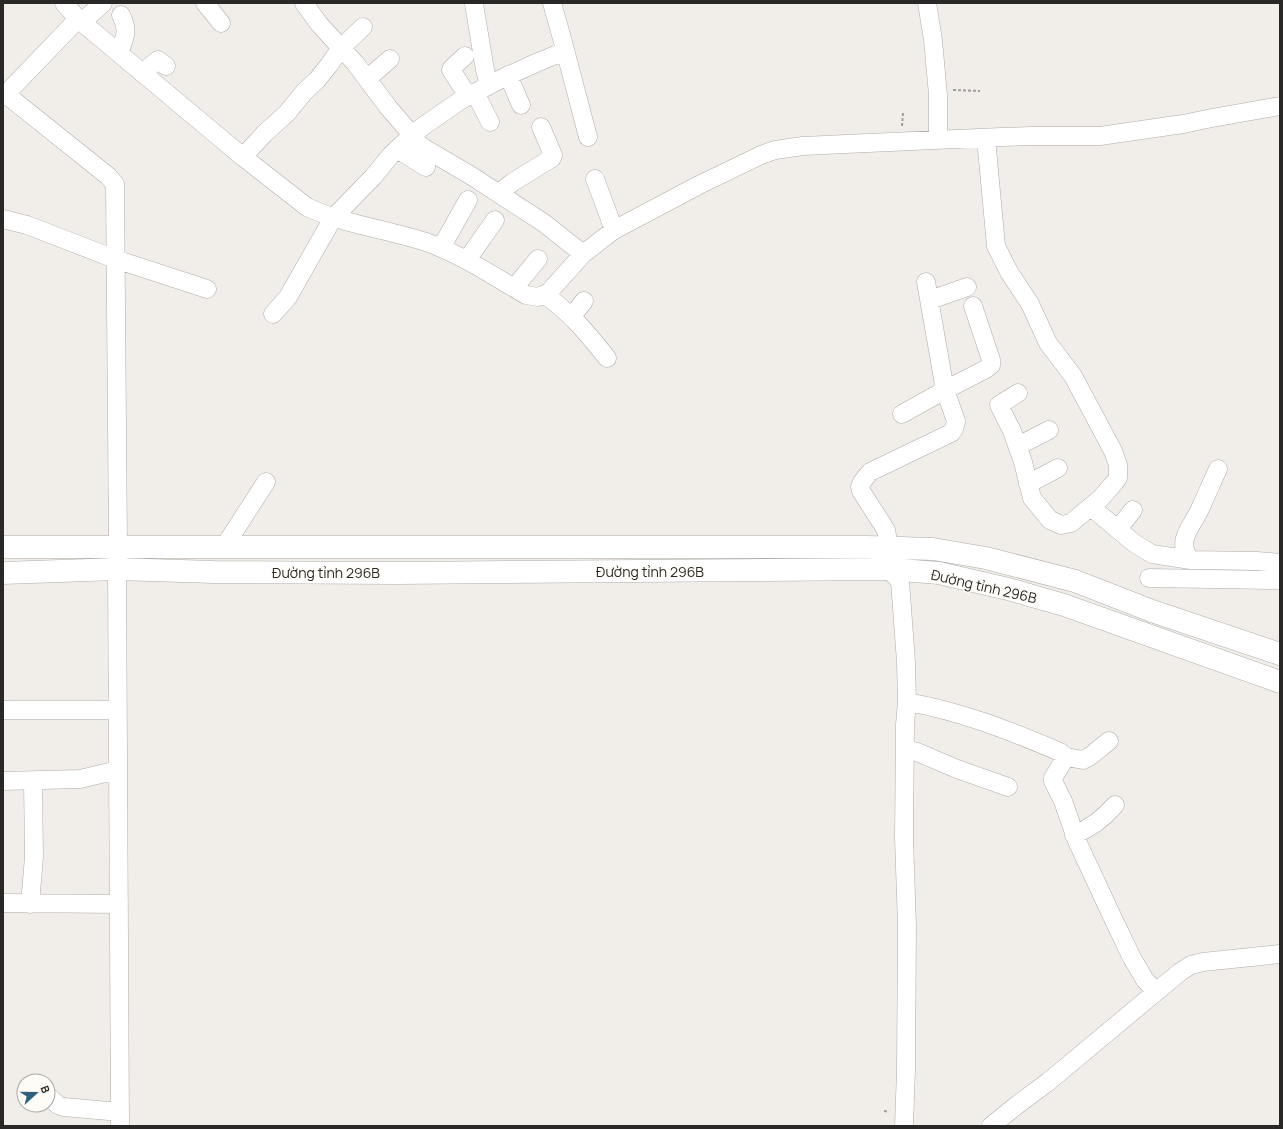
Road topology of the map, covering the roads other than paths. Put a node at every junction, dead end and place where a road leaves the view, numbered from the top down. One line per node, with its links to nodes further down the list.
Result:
1 (64, 3): 9 (street)
2 (103, 3): 9 (street)
3 (205, 3): 10 (street)
4 (304, 3): 12 (street)
5 (552, 3): 13 (street)
6 (927, 3): 30 (street)
7 (474, 4): 21 (street)
8 (121, 15): 14 (street)
9 (80, 20): 14 (street); 22 (street)
10 (221, 23)
11 (363, 27): 12 (street)
12 (341, 48): 20 (street); 32 (street)
13 (565, 52): 19 (street); 28 (street)
14 (119, 53): 18 (street)
15 (465, 56): 21 (street)
16 (390, 59): 20 (street)
17 (166, 66): 18 (street)
18 (142, 73): 32 (street)
19 (508, 75): 21 (street); 23 (street)
20 (367, 79): 27 (street)
21 (477, 91): 25 (street); 27 (street)
22 (4, 93): 44 (street)
23 (520, 105)
24 (1280, 106): 29 (street)
25 (490, 122)
26 (541, 127): 36 (street)
27 (411, 136): 31 (street); 36 (street)
28 (588, 137)
29 (986, 138): 30 (street); 67 (street)
30 (938, 140): 41 (street)
31 (397, 149): 33 (street); 38 (street)
32 (243, 157): 38 (street)
33 (426, 167)
34 (595, 179): 41 (street)
35 (342, 191): 38 (street)
36 (499, 193): 43 (street)
37 (468, 200): 42 (street)
38 (329, 217): 42 (street); 55 (street)
39 (3, 219): 44 (street)
40 (495, 220): 46 (street)
41 (614, 230): 43 (street)
42 (441, 248): 46 (street)
43 (583, 254): 51 (street)
44 (115, 259): 50 (street); 73 (street)
45 (538, 259): 49 (street)
46 (467, 260): 49 (street)
47 (926, 282): 52 (street)
48 (967, 287): 52 (street)
49 (514, 288): 51 (street)
50 (207, 289)
51 (545, 295): 56 (street)
52 (930, 300): 58 (street)
53 (584, 301): 56 (street)
54 (973, 306): 58 (street)
55 (273, 314)
56 (572, 316): 57 (street)
57 (607, 358)
58 (945, 390): 60 (street); 71 (street)
59 (1018, 393): 62 (street)
60 (902, 414)
61 (1049, 430): 62 (street)
62 (1018, 446): 66 (street)
63 (1058, 468): 66 (street)
64 (1218, 469): 74 (street)
65 (266, 482): 72 (street)
66 (1028, 484): 67 (street)
67 (1091, 507): 69 (street)
68 (1133, 510): 69 (street)
69 (1118, 529): 74 (street)
70 (3, 547): 73 (main road, Đường tỉnh 296B)
71 (889, 547): 72 (main road, Đường tỉnh 296B); 76 (street); 80 (main road, Đường tỉnh 296B)
72 (224, 548): 73 (main road, Đường tỉnh 296B)
73 (117, 558): 76 (main road, Đường tỉnh 296B); 77 (main road, Đường tỉnh 296B); 84 (street)
74 (1191, 560): 75 (street)
75 (1280, 563)
76 (888, 569): 81 (main road, Đường tỉnh 296B); 82 (street)
77 (3, 573)
78 (1149, 578): 79 (street)
79 (1280, 580)
80 (1280, 654)
81 (1280, 682)
82 (907, 702): 86 (street); 87 (street)
83 (3, 710): 84 (street)
84 (118, 710): 88 (street)
85 (1108, 741): 87 (street)
86 (904, 749): 91 (street); 101 (street)
87 (1066, 757): 93 (street)
88 (118, 770): 89 (street); 96 (street)
89 (33, 780): 90 (street); 95 (street)
90 (3, 781)
91 (1008, 787)
92 (1115, 805): 93 (street)
93 (1074, 835): 98 (street)
94 (3, 903): 95 (street)
95 (30, 904): 96 (street)
96 (119, 904): 100 (street)
97 (1280, 954): 98 (street)
98 (1156, 992): 102 (street)
99 (56, 1103): 100 (street)
100 (120, 1119)
101 (904, 1126)
102 (991, 1126)

